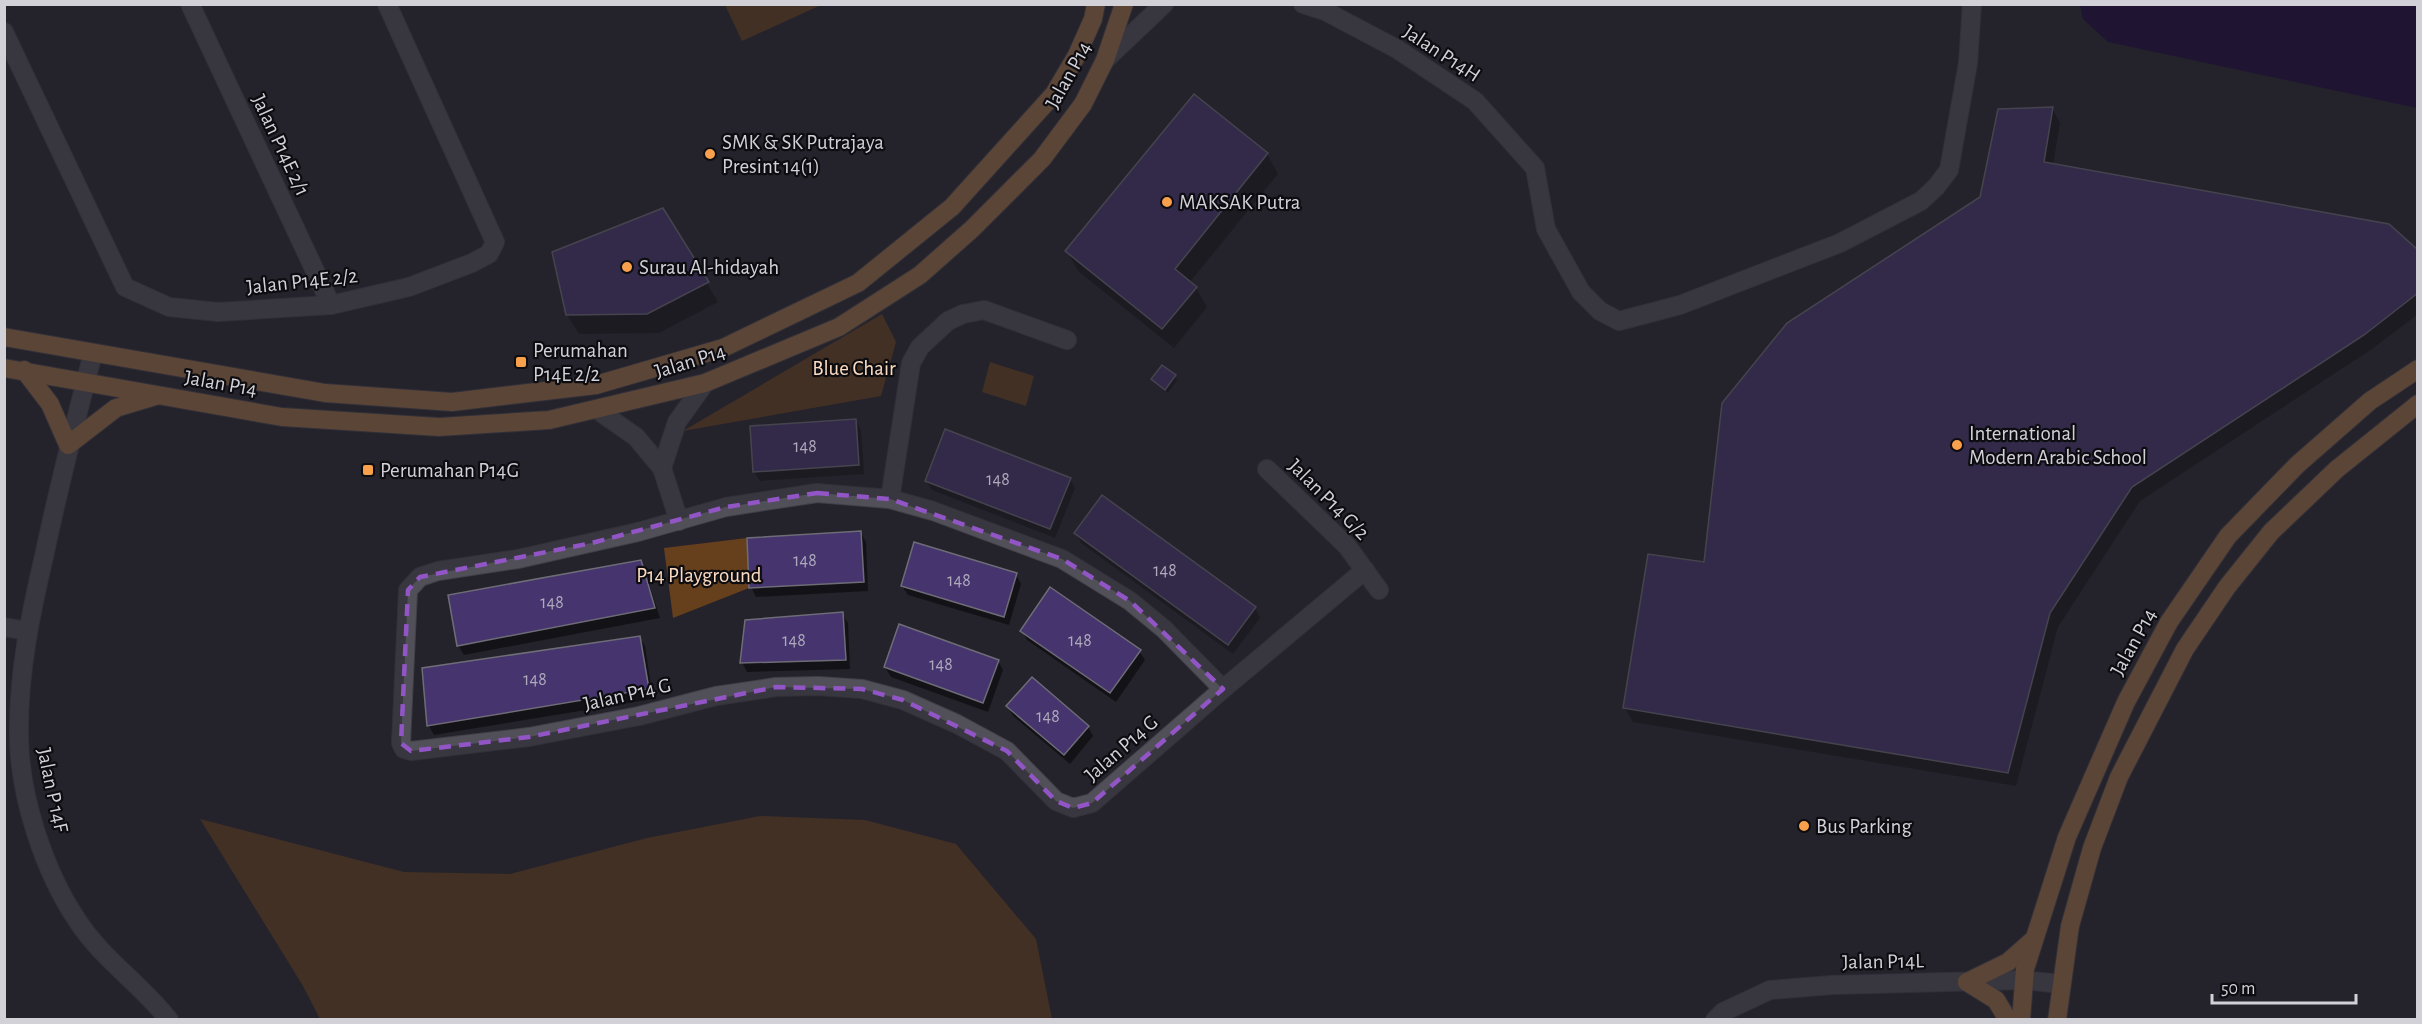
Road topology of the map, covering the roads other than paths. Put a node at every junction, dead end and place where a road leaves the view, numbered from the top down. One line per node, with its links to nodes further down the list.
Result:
1 (190, 4): 10 (street, Jalan P14E 2/1)
2 (387, 4): 10 (street, Jalan P14E 2/2)
3 (1096, 4): 13 (main road, Jalan P14)
4 (1124, 4): 9 (main road, Jalan P14)
5 (1164, 4): 9 (street)
6 (1303, 4): 7 (street, Jalan P14H)
7 (1972, 4)
8 (4, 32): 10 (street, Jalan P14E 2/2)
9 (1106, 60): 18 (main road, Jalan P14)
10 (331, 305)
11 (4, 337): 13 (main road, Jalan P14)
12 (1067, 340): 25 (street)
13 (93, 353): 17 (street, Jalan P 14F)
14 (4, 368): 16 (main road, Jalan P14)
15 (2418, 369): 32 (main road, Jalan P14)
16 (24, 370): 17 (main road, Jalan P14); 22 (main road)
17 (86, 382): 19 (main road, Jalan P14); 22 (street, Jalan P 14F)
18 (705, 383): 21 (main road, Jalan P14); 23 (street)
19 (160, 394): 21 (main road, Jalan P14); 22 (main road)
20 (2418, 404): 35 (main road)
21 (596, 409): 23 (street)
22 (68, 445): 30 (street, Jalan P 14F)
23 (662, 468): 26 (street)
24 (1267, 469): 27 (street, Jalan P14 G/2)
25 (890, 499): 26 (street, Jalan P14 G); 31 (street, Jalan P14 G)
26 (679, 521): 31 (street, Jalan P14 G)
27 (1365, 570): 28 (street, Jalan P14 G/2); 31 (street, Jalan P14 G)
28 (1379, 591)
29 (4, 627): 30 (street)
30 (27, 630): 36 (street, Jalan P 14F)
31 (1223, 689)
32 (2033, 940): 33 (main road, Jalan P14); 34 (main road)
33 (2023, 980): 34 (street, Jalan P14L); 35 (street, Jalan P14L); 39 (main road, Jalan P14)
34 (1967, 982): 37 (street, Jalan P14L); 38 (main road)
35 (2061, 984): 40 (main road)
36 (169, 1020)
37 (1715, 1020)
38 (2008, 1020)
39 (2021, 1020)
40 (2057, 1020)

